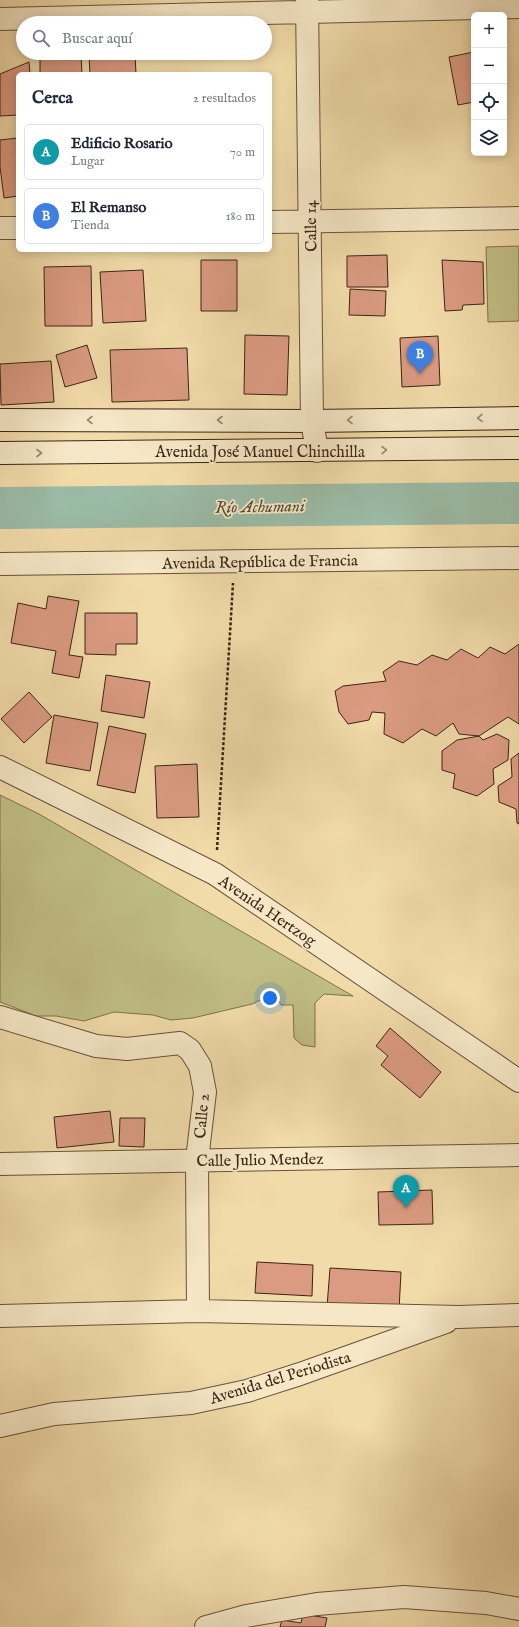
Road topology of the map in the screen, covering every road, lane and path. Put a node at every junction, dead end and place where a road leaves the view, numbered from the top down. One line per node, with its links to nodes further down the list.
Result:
1 (307, 6): 2 (street); 3 (street); 7 (street, Calle 14)
2 (519, 7)
3 (71, 16)
4 (16, 18): 5 (street)
5 (0, 19)
6 (519, 218): 7 (street)
7 (310, 221): 8 (street); 13 (street, Calle 14)
8 (272, 222)
9 (0, 228): 10 (street)
10 (16, 228)
11 (519, 418): 13 (street, Avenida José Manuel Chinchilla, one-way to 13)
12 (0, 420): 13 (street, Avenida José Manuel Chinchilla, one-way to 12)
13 (312, 421): 15 (street, Calle 14)
14 (519, 448): 15 (street, Avenida José Manuel Chinchilla, one-way to 14)
15 (316, 451): 16 (street, Avenida José Manuel Chinchilla, one-way to 15)
16 (0, 453)
17 (519, 558): 18 (street, Avenida República de Francia)
18 (234, 562): 19 (street, Avenida República de Francia); 21 (path)
19 (0, 564)
20 (0, 767): 21 (street, Avenida Hertzog)
21 (215, 874): 23 (street, Avenida Hertzog)
22 (0, 1017): 25 (street, Calle 2)
23 (519, 1081)
24 (519, 1155): 25 (street, Calle Julio Mendez)
25 (197, 1160): 26 (street, Calle Julio Mendez); 27 (street, Calle 2)
26 (0, 1164)
27 (198, 1311): 29 (street); 30 (street)
28 (519, 1315): 30 (street)
29 (0, 1316)
30 (459, 1317): 31 (street, Avenida del Periodista)
31 (0, 1426)
32 (519, 1609): 33 (street)
33 (245, 1622): 34 (street)
34 (206, 1627)

